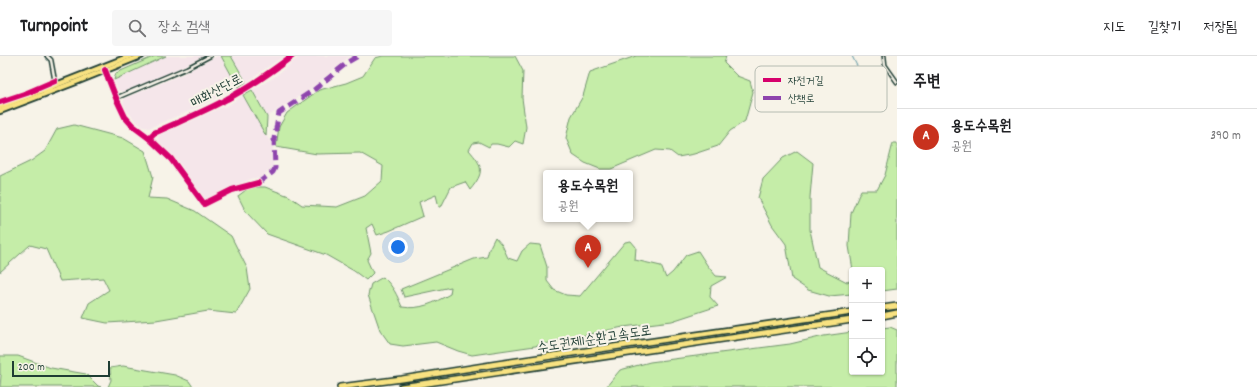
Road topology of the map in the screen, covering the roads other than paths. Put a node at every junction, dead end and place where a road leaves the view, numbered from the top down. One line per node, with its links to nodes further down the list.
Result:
1 (47, 56): 11 (street)
2 (130, 56): 11 (main road)
3 (141, 56): 9 (main road)
4 (210, 56): 12 (street)
5 (292, 56): 16 (street, 매화산단로)
6 (884, 56): 7 (street)
7 (886, 66)
8 (887, 68): 10 (street)
9 (105, 70): 12 (street); 15 (main road)
10 (897, 82)
11 (57, 83): 13 (street); 14 (main road)
12 (116, 98): 16 (street)
13 (0, 102)
14 (0, 107)
15 (0, 111)
16 (149, 138): 17 (street)
17 (258, 183)
18 (897, 306): 19 (highway)
19 (885, 308)
20 (849, 312): 24 (highway, 수도권제1순환고속도로)
21 (897, 313): 22 (highway)
22 (885, 315)
23 (849, 320): 25 (highway, 수도권제1순환고속도로)
24 (340, 387)
25 (401, 387)

